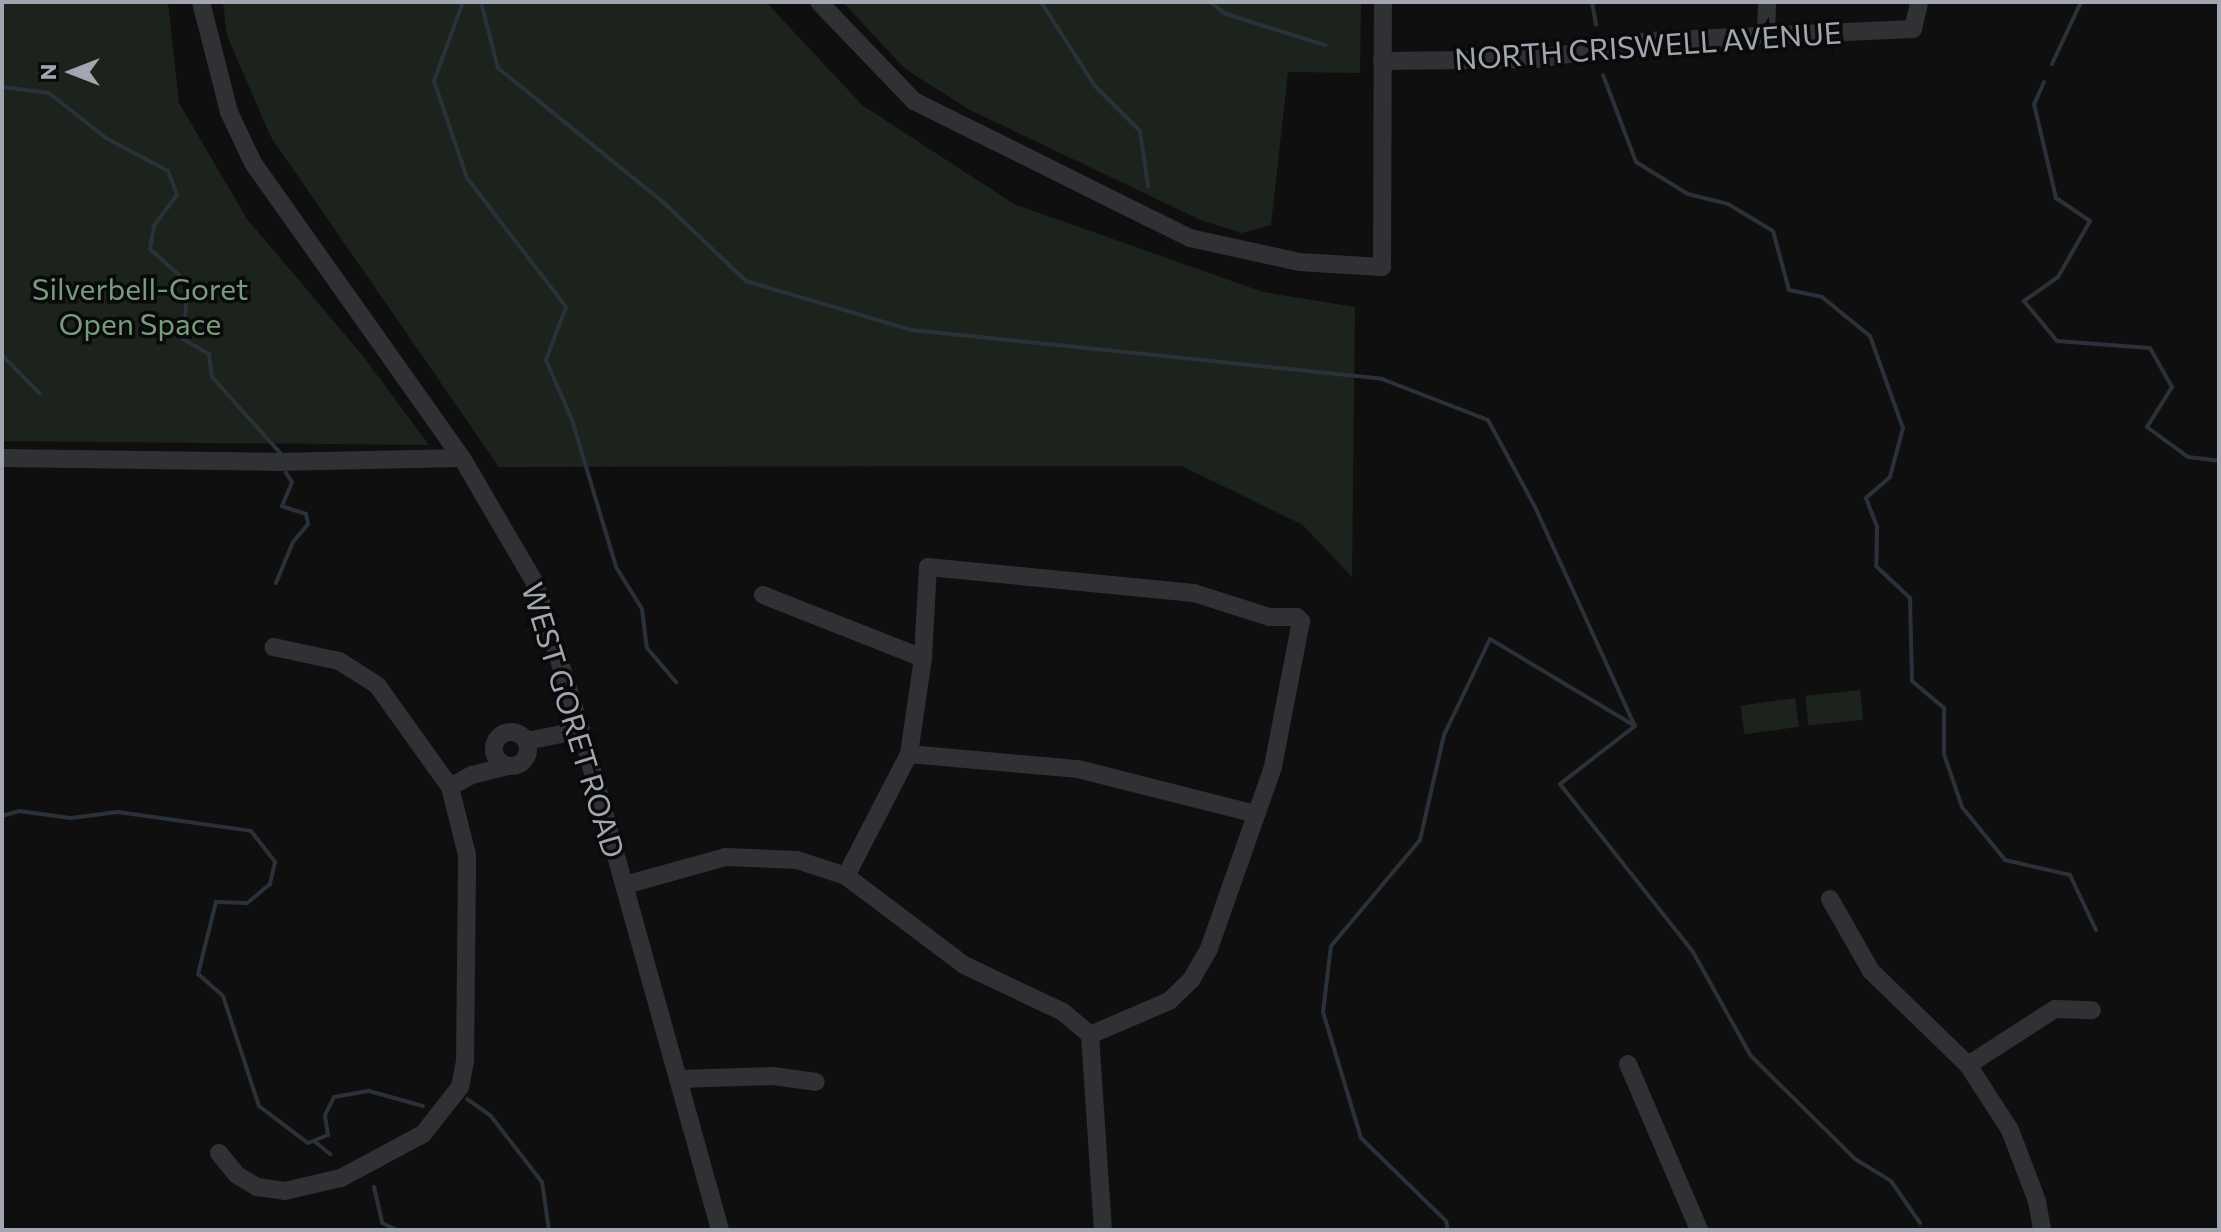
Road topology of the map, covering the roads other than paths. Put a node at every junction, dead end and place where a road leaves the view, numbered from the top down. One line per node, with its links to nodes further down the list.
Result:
1 (201, 2): 9 (street, WEST GORET ROAD)
2 (819, 2): 7 (street)
3 (1383, 2): 7 (street)
4 (1767, 2): 6 (street)
5 (1919, 2): 6 (street, NORTH CRISWELL AVENUE)
6 (1766, 32): 7 (street, NORTH CRISWELL AVENUE)
7 (1382, 61)
8 (2, 458): 9 (street)
9 (462, 458): 13 (street, WEST GORET ROAD)
10 (763, 595): 12 (street)
11 (273, 647): 19 (street)
12 (923, 658): 16 (street); 20 (street)
13 (581, 730): 14 (street); 22 (street, WEST GORET ROAD)
14 (527, 741): 15 (street); 17 (street)
15 (494, 747): 17 (street); 18 (street)
16 (909, 754): 20 (street); 21 (street)
17 (509, 766): 18 (street)
18 (472, 775): 19 (street)
19 (450, 787): 30 (street)
20 (1256, 814): 25 (street)
21 (846, 876): 22 (street); 25 (street)
22 (625, 885): 28 (street, WEST GORET ROAD)
23 (1830, 899): 27 (street)
24 (2092, 1010): 27 (street)
25 (1090, 1035): 32 (street)
26 (1628, 1064): 33 (street)
27 (1968, 1065): 34 (street)
28 (679, 1079): 29 (street); 31 (street, WEST GORET ROAD)
29 (816, 1082)
30 (219, 1153)
31 (720, 1230)
32 (1103, 1230)
33 (1699, 1230)
34 (2042, 1230)

